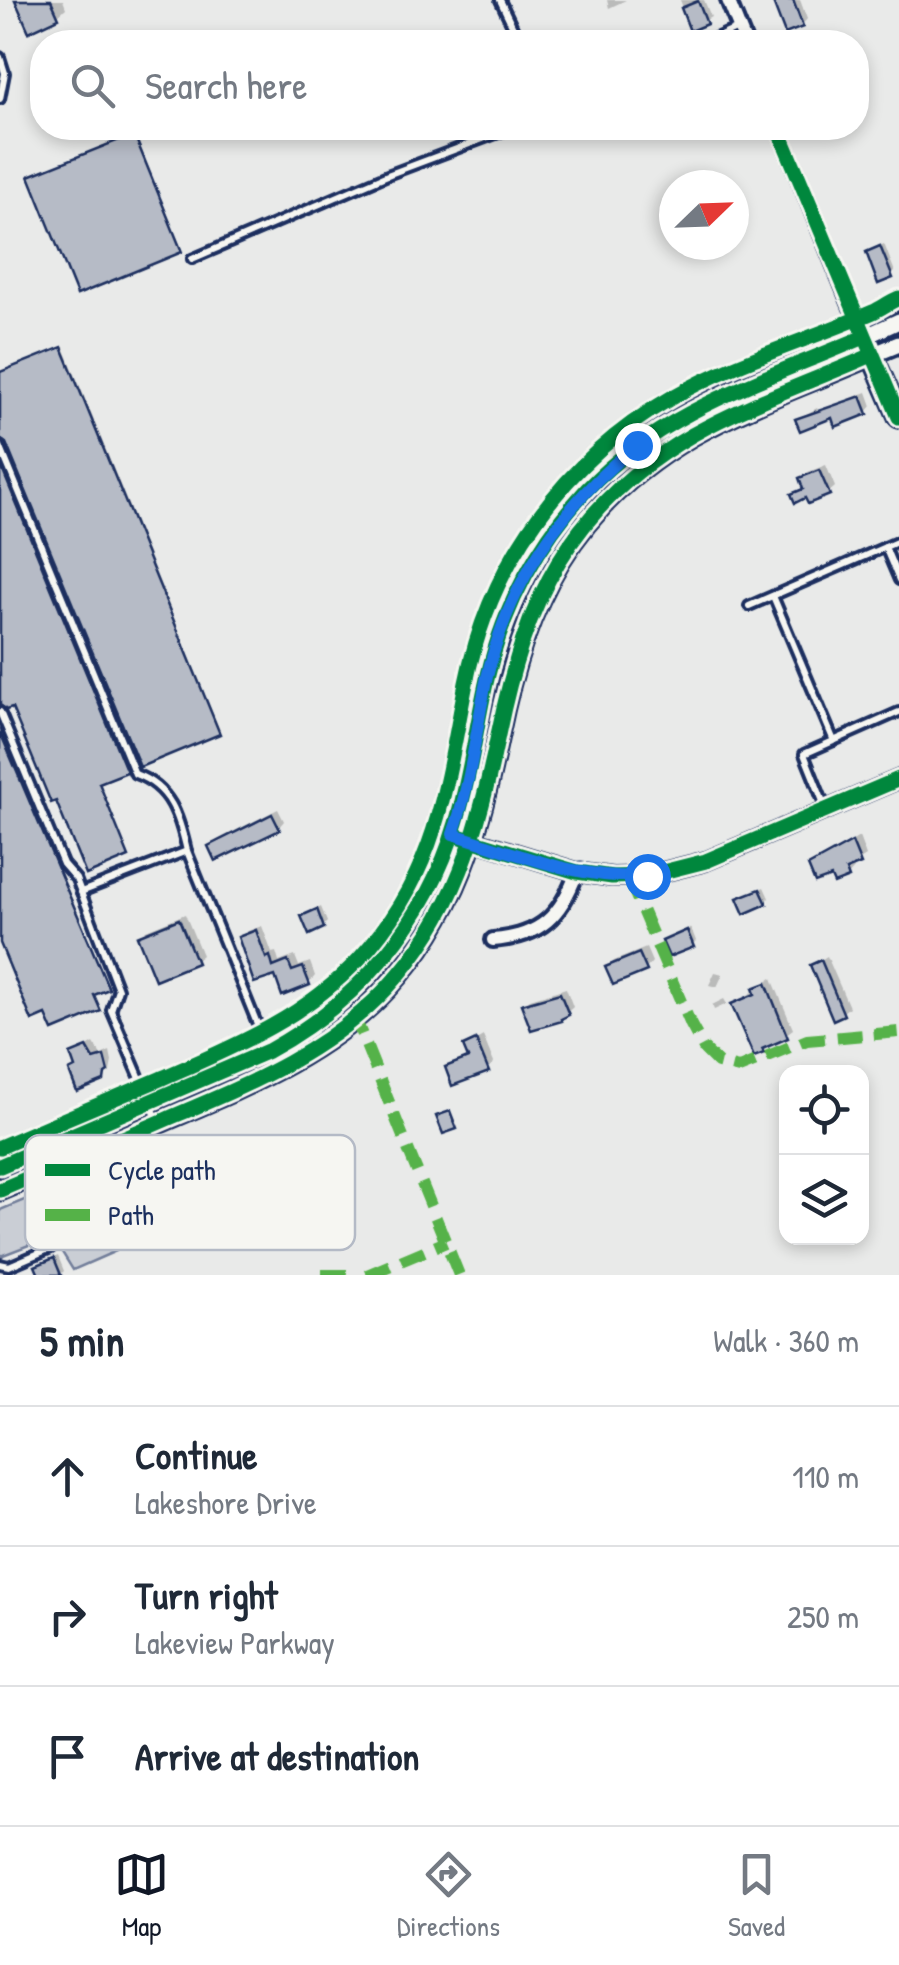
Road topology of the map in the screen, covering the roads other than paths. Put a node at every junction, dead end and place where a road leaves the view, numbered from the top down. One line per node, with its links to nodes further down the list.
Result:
1 (500, 0): 4 (lane)
2 (728, 0): 3 (street)
3 (739, 28): 5 (lane)
4 (514, 30)
5 (734, 30)
6 (0, 57): 7 (lane)
7 (0, 100)
8 (480, 140): 10 (lane)
9 (783, 140): 12 (street)
10 (192, 259)
11 (899, 322): 12 (street)
12 (864, 336): 14 (main road); 27 (main road)
13 (899, 344): 14 (street)
14 (872, 355): 15 (main road); 28 (main road)
15 (899, 417)
16 (0, 446): 29 (lane)
17 (899, 541): 18 (lane)
18 (885, 547): 19 (lane); 20 (lane)
19 (899, 580)
20 (773, 596): 21 (lane); 24 (lane)
21 (749, 606)
22 (0, 712): 31 (lane)
23 (899, 712): 24 (lane)
24 (834, 741): 26 (lane)
25 (899, 779): 26 (street)
26 (827, 810): 30 (street)
27 (453, 834): 28 (street); 33 (main road)
28 (474, 840): 30 (street); 34 (main road)
29 (186, 851): 31 (lane); 33 (lane)
30 (577, 872): 32 (street)
31 (81, 892): 35 (lane)
32 (493, 940)
33 (268, 1051): 34 (lane); 35 (main road)
34 (276, 1071): 36 (main road)
35 (150, 1102): 36 (lane); 37 (main road)
36 (158, 1122): 38 (main road)
37 (73, 1135)
38 (128, 1135)
39 (25, 1155): 40 (main road)
40 (0, 1166)
41 (25, 1179): 42 (main road)
42 (0, 1190)
43 (46, 1250): 44 (lane)
44 (0, 1264)

